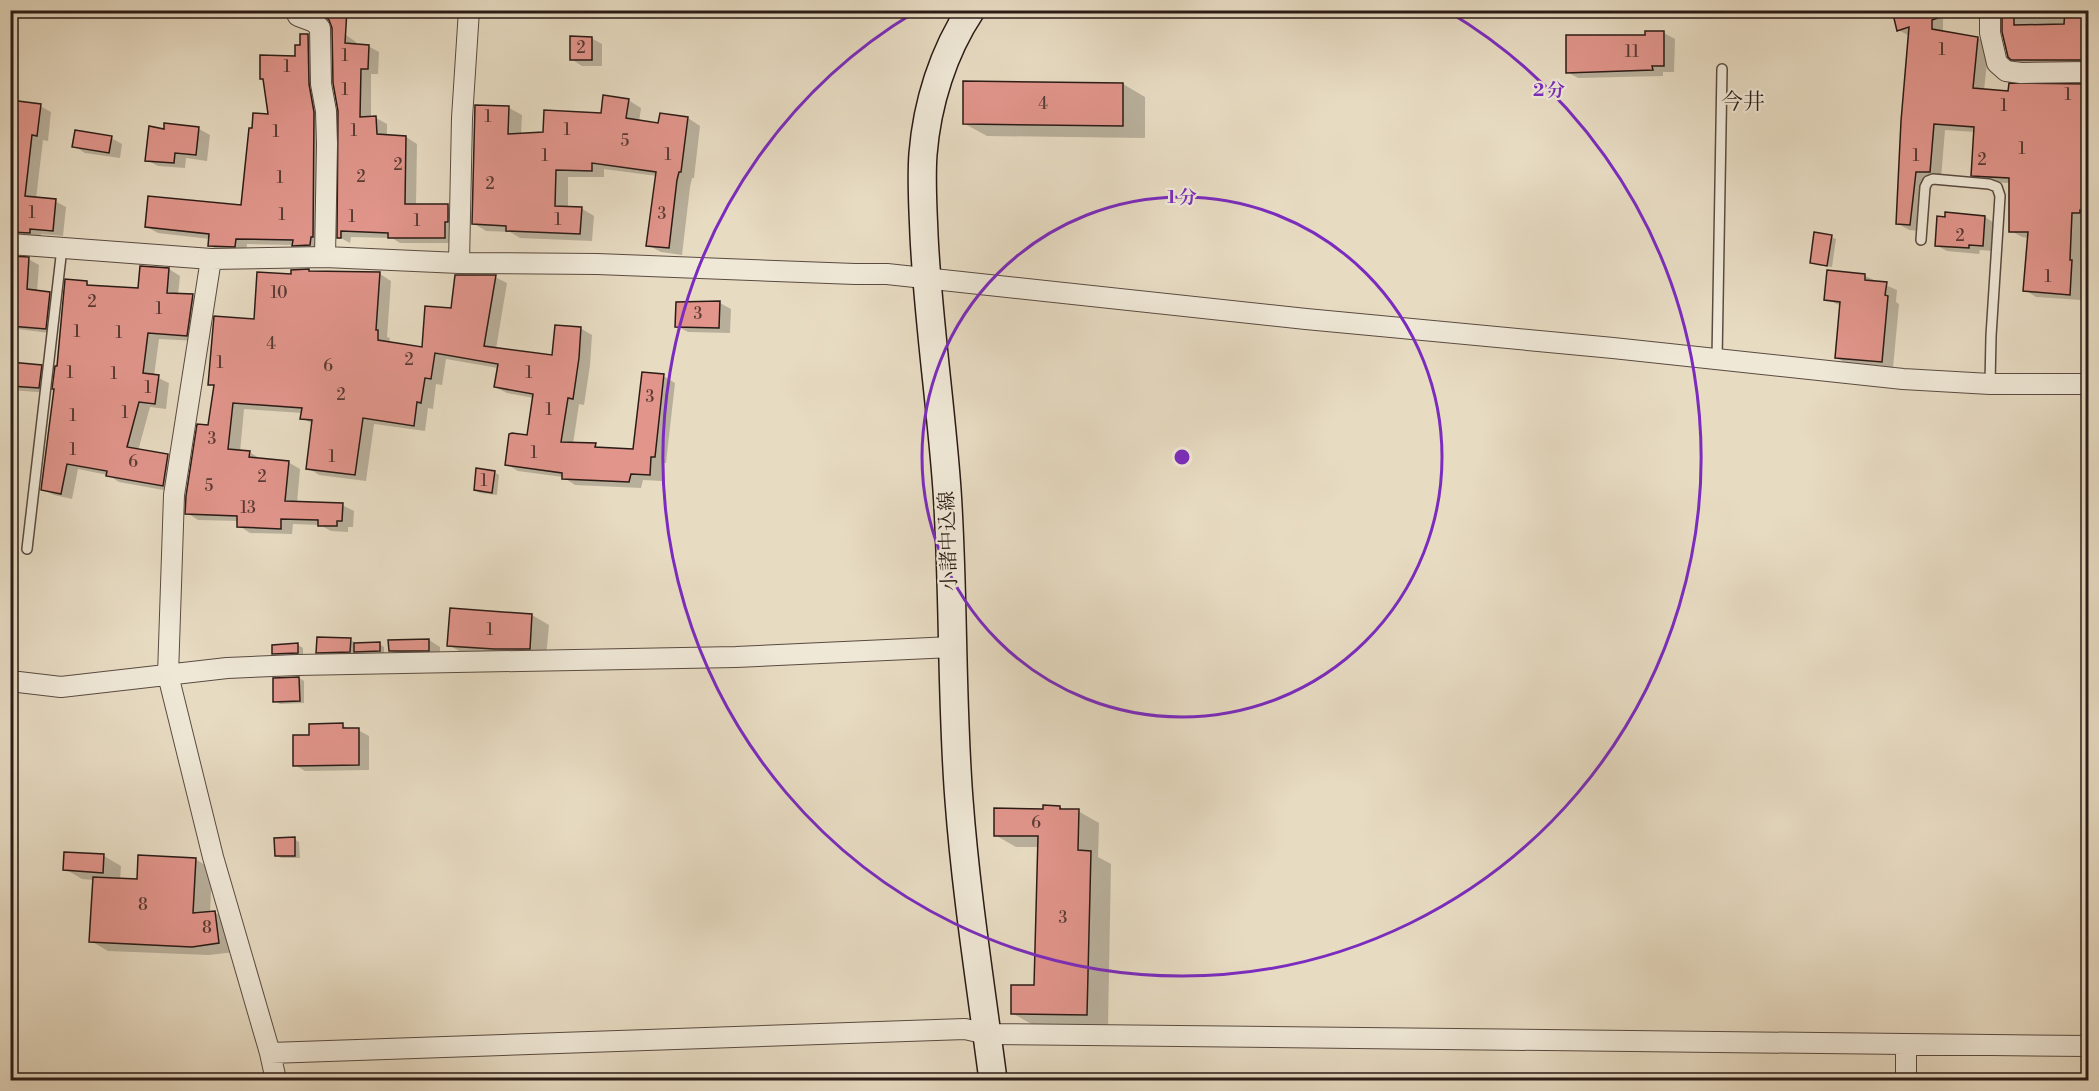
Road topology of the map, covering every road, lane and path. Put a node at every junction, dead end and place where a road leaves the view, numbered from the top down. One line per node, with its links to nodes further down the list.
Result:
1 (296, 10): 10 (street)
2 (469, 10): 12 (street)
3 (971, 10): 13 (main road, 小諸中込線)
4 (1990, 10): 6 (street)
5 (1722, 69): 16 (lane)
6 (2088, 72)
7 (1921, 240): 17 (lane)
8 (10, 244): 9 (street)
9 (62, 248): 11 (street); 19 (lane)
10 (325, 256): 11 (street); 12 (street)
11 (211, 259): 21 (street)
12 (459, 263): 13 (street)
13 (926, 278): 16 (street); 20 (main road, 小諸中込線)
14 (2088, 279): 15 (lane)
15 (2088, 303)
16 (1717, 360): 17 (street)
17 (1990, 384): 18 (street)
18 (2088, 384)
19 (27, 549)
20 (952, 647): 21 (street); 23 (main road, 小諸中込線)
21 (168, 675): 22 (street); 26 (street)
22 (10, 681)
23 (987, 1034): 24 (street); 26 (street); 28 (main road, 小諸中込線)
24 (1906, 1045): 25 (street); 29 (street)
25 (2088, 1046)
26 (270, 1053): 27 (street)
27 (276, 1080)
28 (993, 1080)
29 (1905, 1080)

